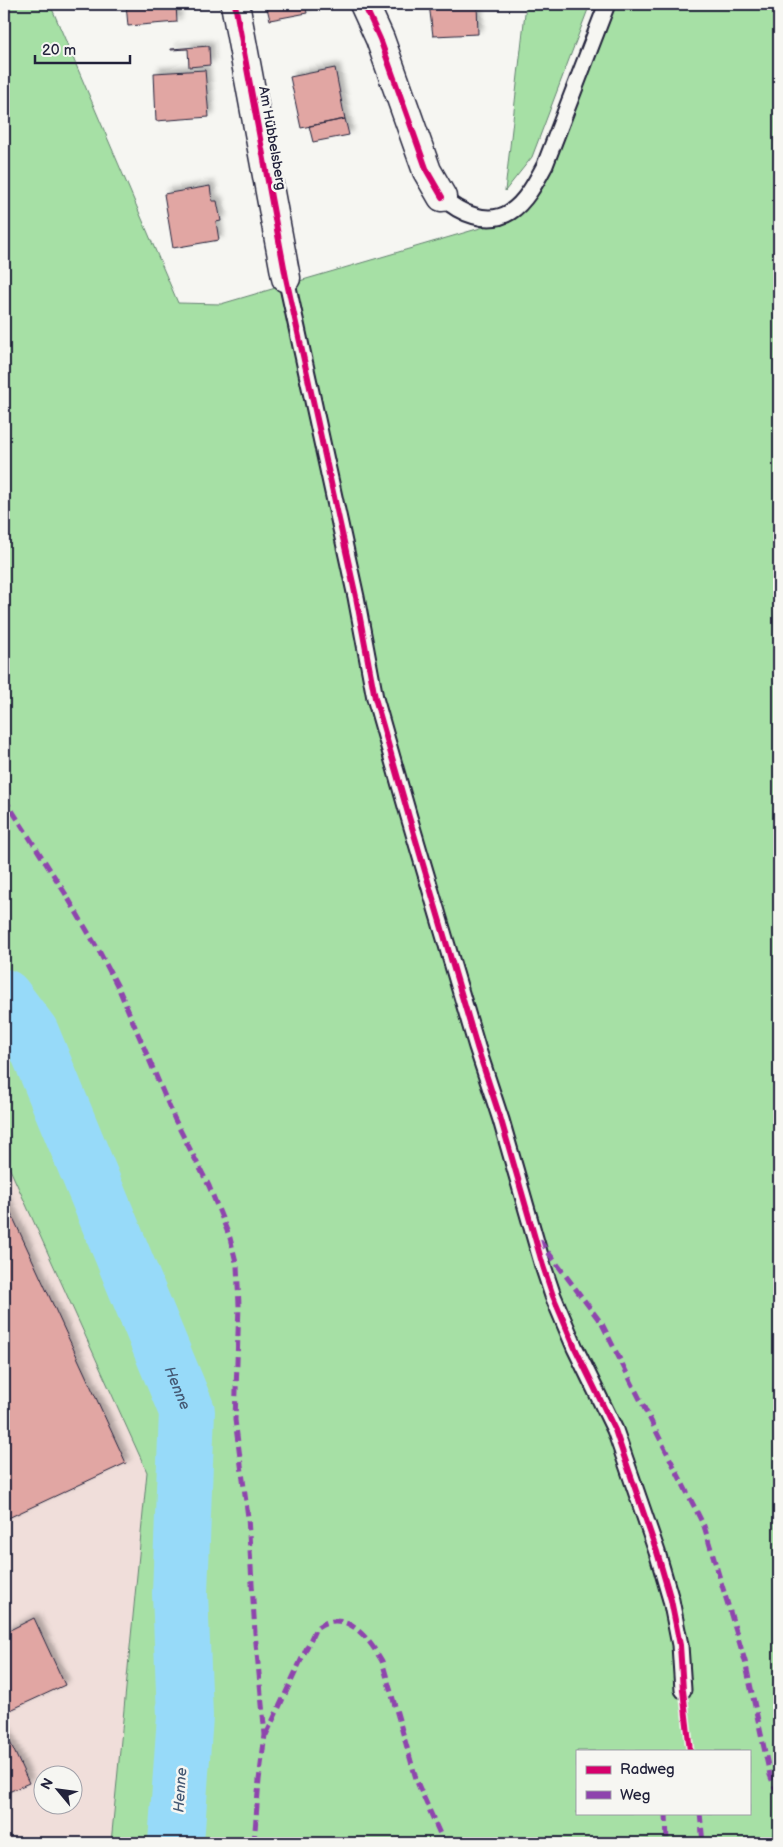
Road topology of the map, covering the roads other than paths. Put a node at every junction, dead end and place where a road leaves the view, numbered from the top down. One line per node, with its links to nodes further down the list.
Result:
1 (235, 4): 5 (street, Am Hübbelsberg)
2 (364, 4): 4 (street)
3 (607, 4): 4 (lane)
4 (442, 197)
5 (286, 278): 6 (lane)
6 (682, 1690)

